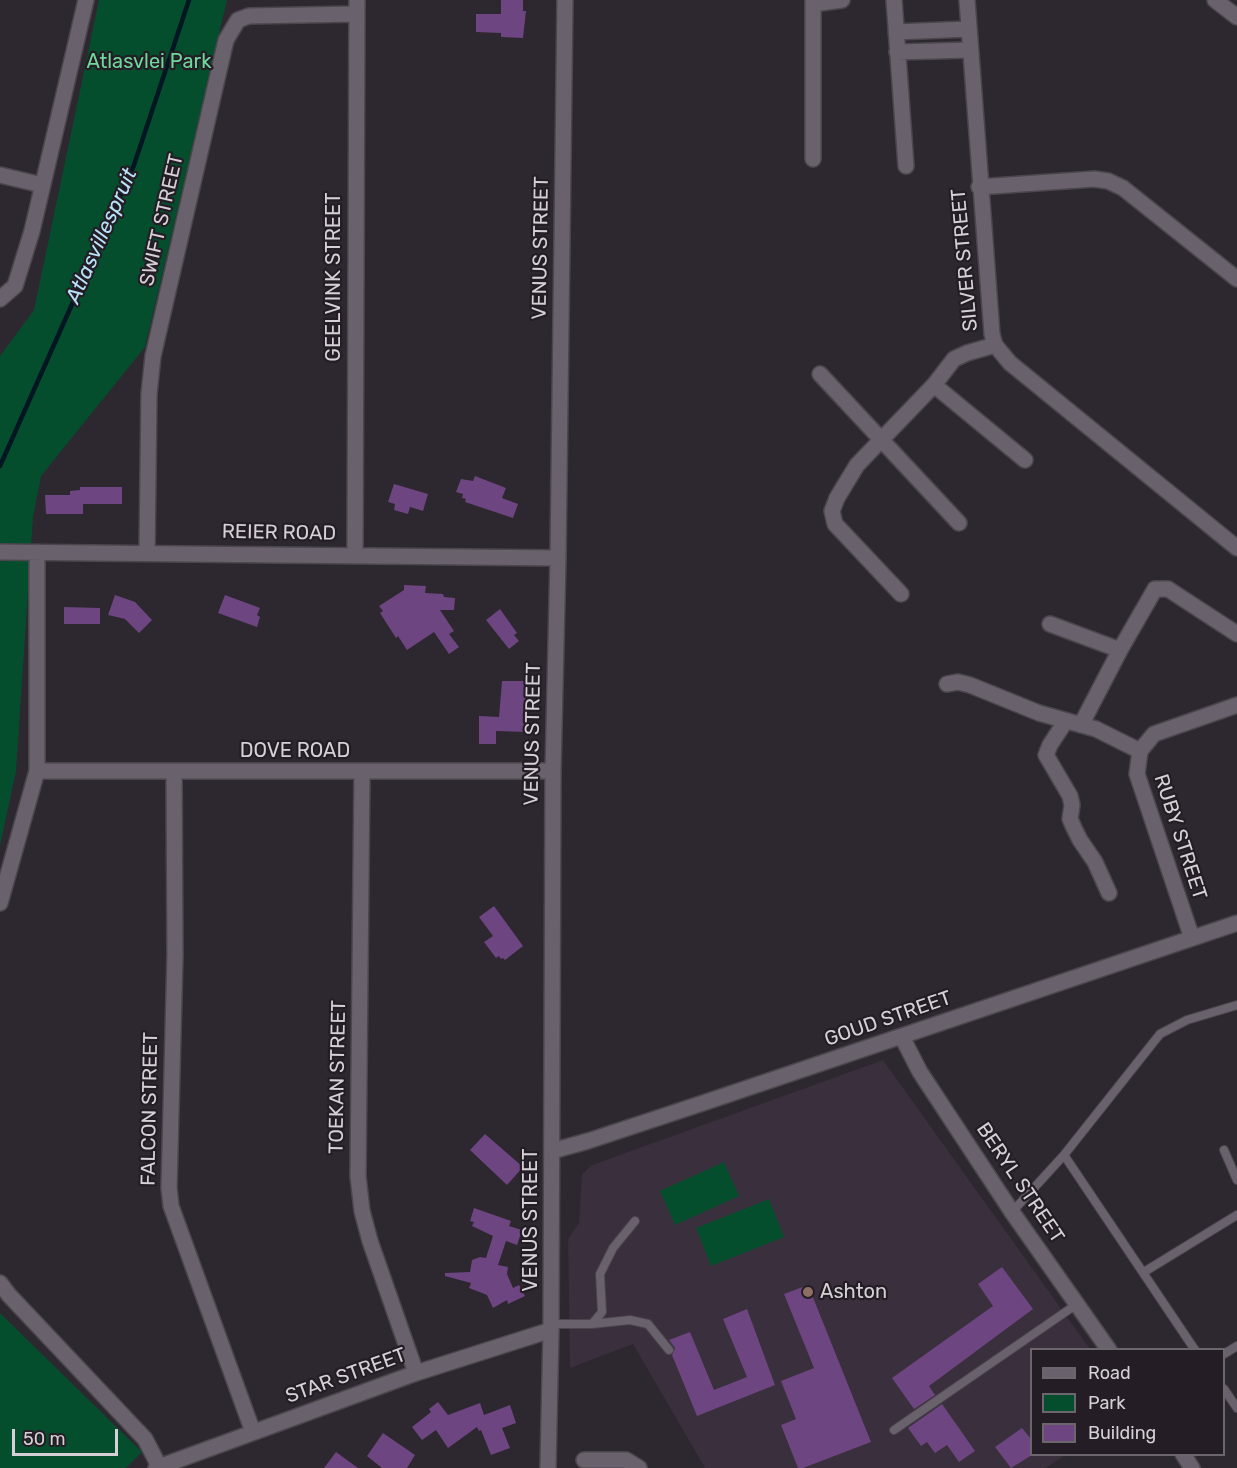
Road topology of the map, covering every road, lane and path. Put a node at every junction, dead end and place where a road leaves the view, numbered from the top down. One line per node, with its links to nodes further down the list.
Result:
1 (86, 0): 17 (street)
2 (565, 0): 32 (street, VENUS STREET)
3 (842, 0): 7 (street)
4 (894, 0): 11 (street)
5 (967, 0): 10 (street, SILVER STREET)
6 (1215, 0): 9 (street)
7 (813, 2): 14 (street)
8 (356, 7): 29 (street, SWIFT STREET); 31 (street, GEELVINK STREET)
9 (1237, 18)
10 (969, 29): 11 (street); 12 (street, SILVER STREET)
11 (896, 32): 13 (street)
12 (970, 50): 13 (street); 18 (street, SILVER STREET)
13 (897, 52): 15 (street)
14 (813, 159)
15 (906, 166)
16 (0, 175): 17 (street)
17 (42, 185): 20 (street)
18 (980, 187): 19 (street); 21 (street, SILVER STREET)
19 (1237, 279)
20 (0, 299)
21 (995, 345): 23 (street); 27 (street, SILVER STREET)
22 (820, 374): 24 (street)
23 (934, 385): 24 (street); 25 (street)
24 (881, 440): 26 (street); 33 (street)
25 (1025, 460)
26 (959, 523)
27 (1237, 548)
28 (0, 552): 30 (street, REIER ROAD)
29 (147, 553): 30 (street, REIER ROAD); 31 (street, REIER ROAD)
30 (37, 554): 42 (street)
31 (355, 555): 32 (street, REIER ROAD)
32 (558, 558): 44 (street, VENUS STREET)
33 (901, 594)
34 (1050, 624): 36 (street)
35 (1237, 634): 36 (street)
36 (1120, 650): 40 (street)
37 (947, 684): 39 (street)
38 (1237, 705): 41 (street, RUBY STREET)
39 (1065, 722): 40 (street); 46 (street)
40 (1081, 725): 41 (street)
41 (1140, 751): 49 (street, RUBY STREET)
42 (37, 771): 45 (street, DOVE ROAD); 47 (street)
43 (362, 771): 44 (street, DOVE ROAD); 45 (street, DOVE ROAD); 67 (street, TOEKAN STREET)
44 (553, 771): 53 (street, VENUS STREET)
45 (174, 772): 71 (street, FALCON STREET)
46 (1109, 893)
47 (0, 903)
48 (1237, 923): 49 (street, GOUD STREET)
49 (1192, 938): 51 (street, GOUD STREET)
50 (1237, 1005): 54 (lane)
51 (902, 1037): 53 (street, GOUD STREET); 56 (street, BERYL STREET)
52 (1224, 1150): 55 (lane)
53 (552, 1151): 63 (street, VENUS STREET)
54 (1064, 1155): 56 (lane); 59 (lane)
55 (1237, 1180)
56 (1012, 1212): 61 (street, BERYL STREET)
57 (1237, 1215): 59 (lane)
58 (635, 1221): 62 (lane)
59 (1144, 1272): 65 (lane)
60 (0, 1283): 73 (street)
61 (1077, 1304): 64 (street, BERYL STREET); 70 (lane)
62 (592, 1324): 63 (lane); 66 (lane)
63 (551, 1327): 67 (street, STAR STREET); 74 (street, VENUS STREET)
64 (1108, 1348)
65 (1195, 1348)
66 (669, 1350)
67 (416, 1373): 71 (street, STAR STREET)
68 (1225, 1390): 69 (lane)
69 (1237, 1408)
70 (894, 1430)
71 (253, 1432): 73 (street, STAR STREET)
72 (584, 1460): 75 (street)
73 (157, 1467)
74 (548, 1468)
75 (639, 1468)

